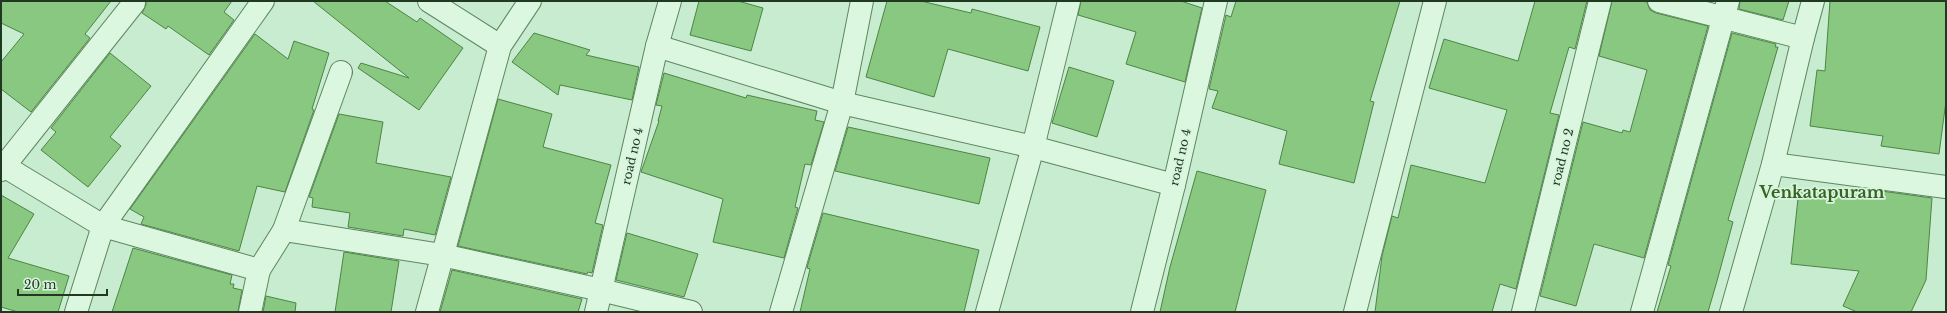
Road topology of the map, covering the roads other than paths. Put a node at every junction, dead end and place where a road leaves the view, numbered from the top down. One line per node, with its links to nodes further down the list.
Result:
1 (263, 1): 24 (street)
2 (429, 1): 15 (street)
3 (530, 1): 15 (street)
4 (670, 1): 16 (street, road no 4)
5 (862, 1): 18 (street)
6 (1069, 1): 19 (street)
7 (1216, 1): 22 (street, road no 4)
8 (1435, 1): 37 (street)
9 (1600, 1): 38 (street, road no 2)
10 (1659, 1): 13 (street)
11 (1813, 1): 14 (street)
12 (134, 3): 21 (street)
13 (1726, 9): 14 (street); 39 (street)
14 (1803, 38): 20 (street)
15 (500, 46): 26 (street)
16 (657, 46): 18 (street); 28 (street, road no 4)
17 (341, 72): 25 (street)
18 (842, 103): 19 (street); 34 (street)
19 (1033, 147): 22 (street); 35 (street)
20 (1773, 164): 23 (street); 40 (street)
21 (2, 168): 24 (street)
22 (1174, 185): 36 (street, road no 4)
23 (1946, 187)
24 (103, 226): 27 (street); 29 (street)
25 (284, 230): 26 (street); 27 (street)
26 (442, 255): 28 (street); 31 (street)
27 (259, 270): 30 (street)
28 (602, 290): 32 (street, road no 4); 33 (street)
29 (76, 312)
30 (250, 312)
31 (427, 312)
32 (596, 312)
33 (691, 312)
34 (781, 312)
35 (987, 312)
36 (1142, 312)
37 (1355, 312)
38 (1523, 312)
39 (1642, 312)
40 (1731, 312)

